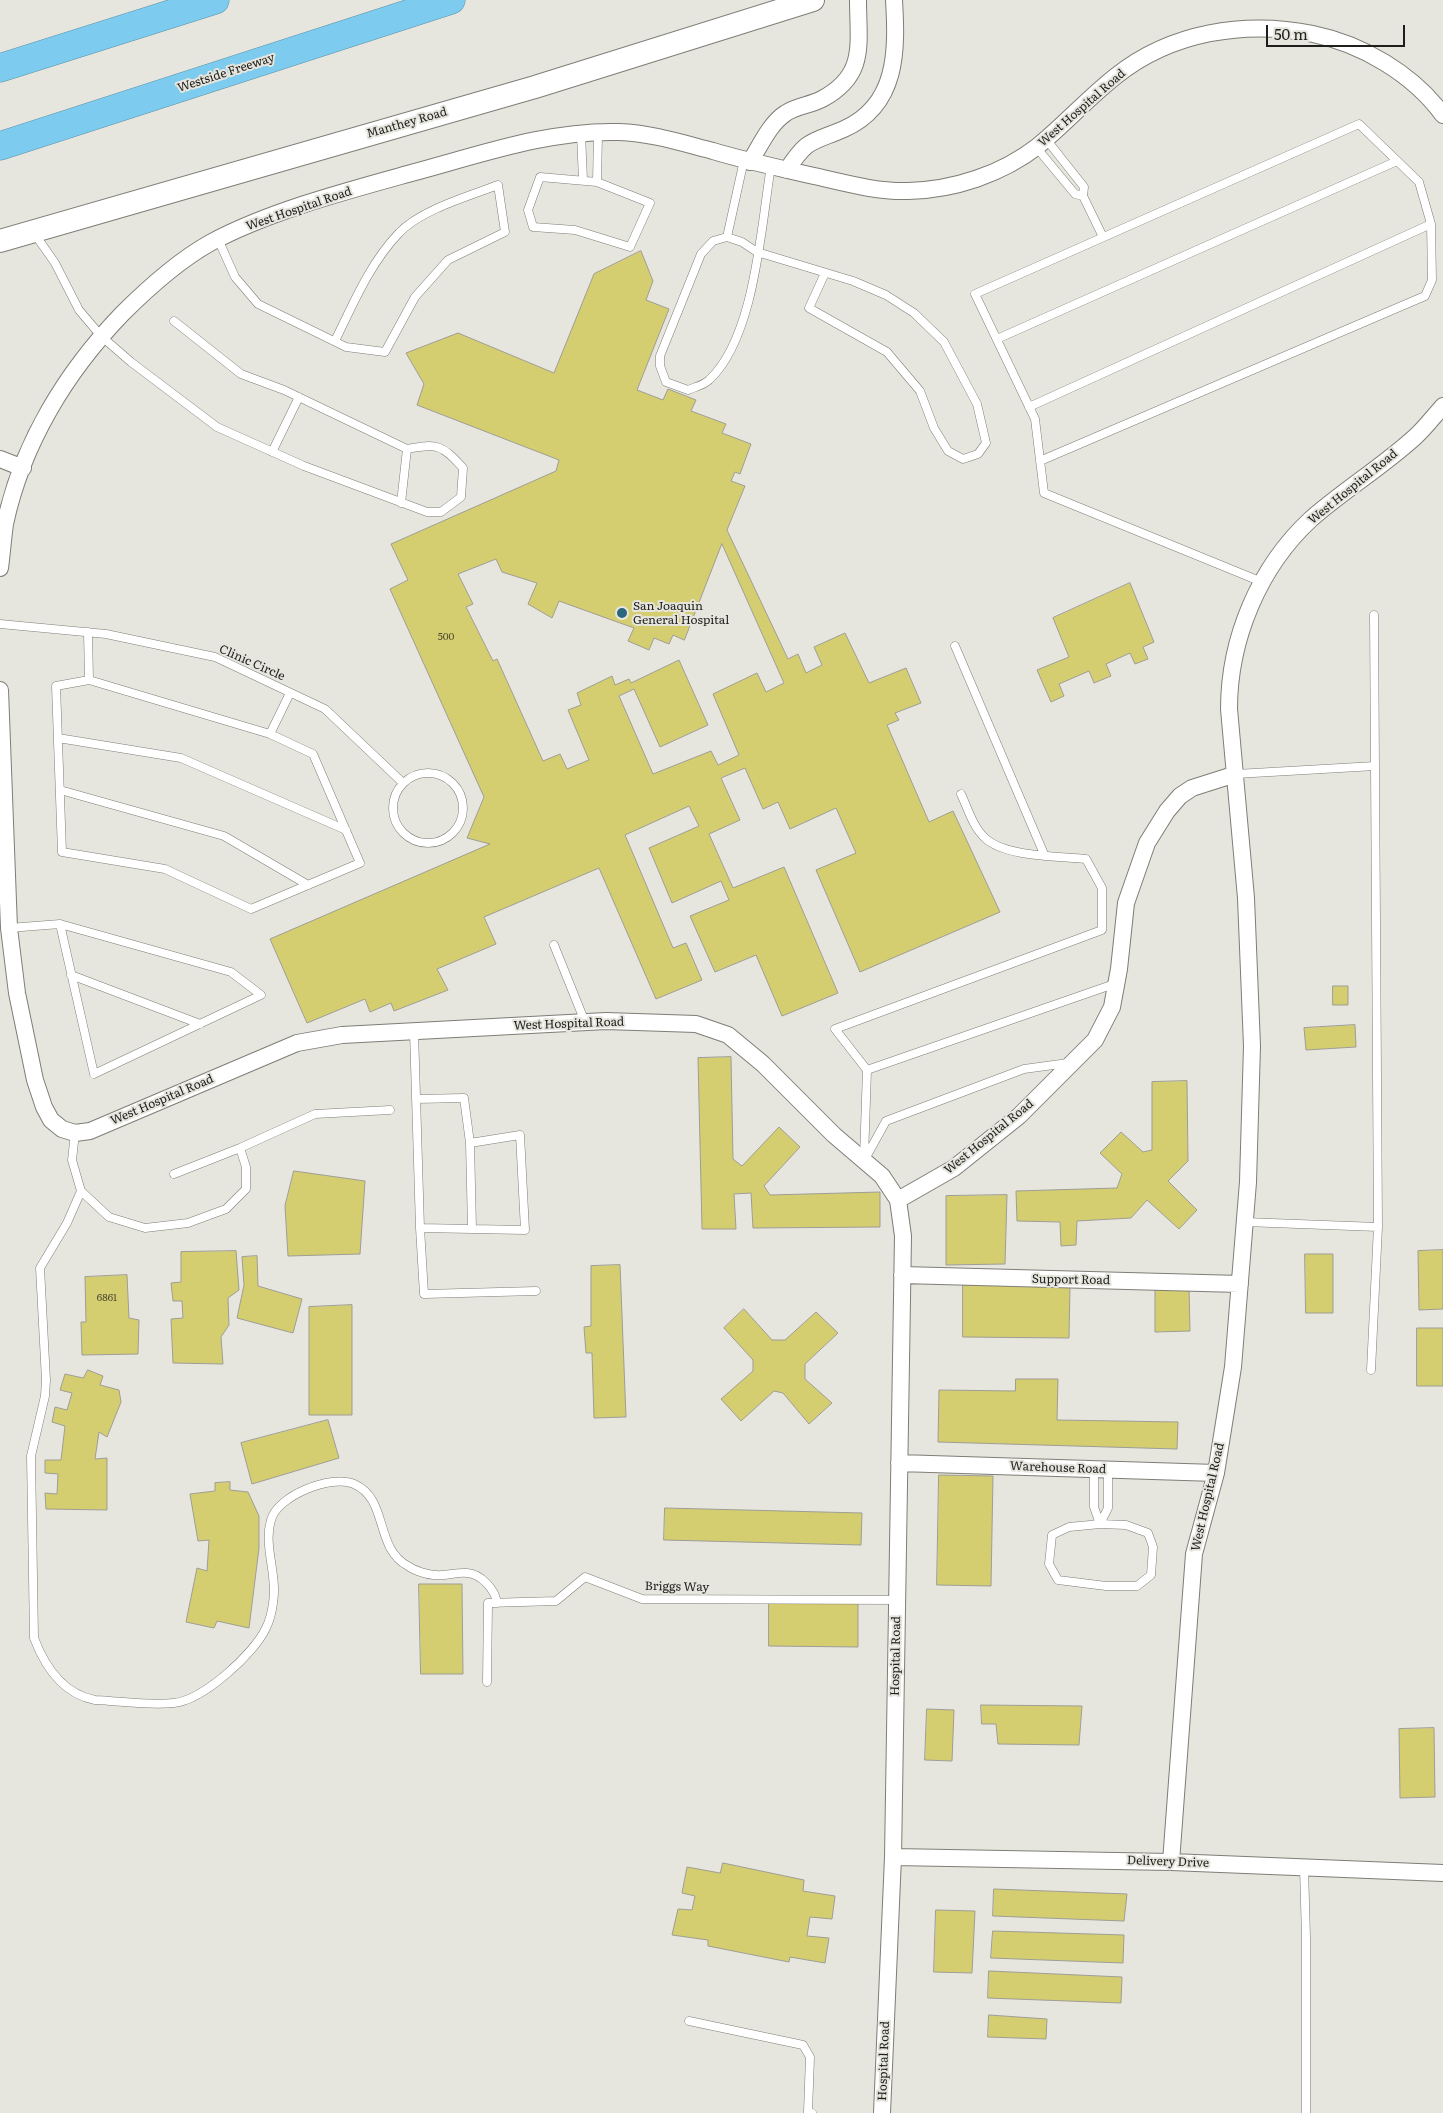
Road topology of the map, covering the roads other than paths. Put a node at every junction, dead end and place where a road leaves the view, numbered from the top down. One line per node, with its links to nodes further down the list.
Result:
1 (215, 0): 6 (highway)
2 (451, 0): 11 (highway, Westside Freeway)
3 (813, 0): 20 (street, Manthey Road)
4 (858, 0): 12 (street)
5 (894, 0): 15 (street)
6 (0, 68)
7 (1443, 115): 10 (street, West Hospital Road)
8 (581, 134): 9 (street, West Hospital Road); 16 (lane); 23 (street, West Hospital Road)
9 (598, 134): 12 (street, West Hospital Road); 17 (lane)
10 (1041, 143): 15 (street, West Hospital Road); 18 (lane); 18 (lane)
11 (0, 146)
12 (747, 161): 14 (street, West Hospital Road); 21 (lane)
13 (1397, 161): 19 (lane); 22 (lane); 29 (lane)
14 (771, 166): 15 (street, West Hospital Road); 25 (lane)
15 (788, 170)
16 (583, 180): 17 (lane); 17 (lane)
17 (597, 182)
18 (1083, 196): 22 (lane)
19 (1431, 224): 33 (lane); 37 (lane)
20 (33, 232): 24 (street, Manthey Road); 28 (lane)
21 (727, 237): 25 (lane); 25 (lane)
22 (1102, 237): 29 (lane)
23 (218, 239): 28 (street, West Hospital Road); 30 (lane)
24 (0, 241)
25 (757, 252): 26 (lane)
26 (825, 273): 26 (lane)
27 (174, 321): 31 (lane)
28 (101, 336): 35 (lane); 38 (street, West Hospital Road)
29 (997, 340): 33 (lane)
30 (335, 341): 30 (lane)
31 (299, 397): 34 (lane); 35 (lane)
32 (1443, 406): 41 (street, West Hospital Road)
33 (1029, 407): 37 (lane)
34 (407, 449): 39 (lane); 39 (lane)
35 (272, 452): 39 (lane)
36 (0, 459): 38 (street)
37 (1040, 461): 41 (lane)
38 (23, 468): 40 (street, West Hospital Road)
39 (401, 503)
40 (0, 568)
41 (1262, 582): 52 (street, West Hospital Road)
42 (1374, 615): 51 (lane)
43 (0, 624): 44 (lane, Clinic Circle)
44 (88, 632): 46 (lane); 48 (lane, Clinic Circle)
45 (955, 646): 57 (lane)
46 (89, 680): 49 (lane); 50 (lane)
47 (0, 690): 60 (street)
48 (290, 693): 49 (lane); 53 (lane, Clinic Circle)
49 (270, 734): 56 (lane)
50 (58, 738): 54 (lane); 56 (lane)
51 (1375, 766): 52 (lane); 79 (lane)
52 (1236, 774): 63 (street, West Hospital Road); 78 (street, West Hospital Road)
53 (403, 783): 53 (lane)
54 (60, 790): 58 (lane); 58 (lane)
55 (962, 794): 57 (lane)
56 (346, 830): 58 (lane)
57 (1044, 854): 68 (lane)
58 (308, 885)
59 (60, 924): 60 (lane); 62 (lane); 65 (lane)
60 (9, 928): 71 (street)
61 (554, 945): 64 (lane)
62 (72, 975): 65 (lane); 65 (lane)
63 (1117, 983): 67 (street, West Hospital Road); 68 (lane)
64 (585, 1022): 66 (street, West Hospital Road); 74 (street, West Hospital Road)
65 (200, 1024)
66 (414, 1032): 69 (lane); 71 (street, West Hospital Road)
67 (1073, 1062): 74 (lane); 77 (street, West Hospital Road)
68 (866, 1070): 74 (lane)
69 (416, 1099): 72 (lane); 80 (lane)
70 (390, 1110): 73 (lane)
71 (75, 1133): 76 (lane)
72 (470, 1142): 81 (lane); 81 (lane)
73 (240, 1148): 75 (lane); 76 (lane)
74 (864, 1160): 77 (street, West Hospital Road)
75 (174, 1174)
76 (80, 1191): 91 (lane)
77 (898, 1200): 82 (street, Hospital Road)
78 (1245, 1222): 79 (lane); 83 (street, West Hospital Road)
79 (1378, 1226): 85 (lane)
80 (420, 1228): 81 (lane); 84 (lane)
81 (472, 1229)
82 (902, 1275): 83 (street, Support Road); 86 (street, Hospital Road)
83 (1240, 1284): 88 (street, West Hospital Road)
84 (536, 1292)
85 (1371, 1370)
86 (900, 1463): 87 (street, Warehouse Road); 90 (street, Hospital Road)
87 (1101, 1469): 88 (street, Warehouse Road); 89 (lane); 89 (lane)
88 (1216, 1473): 94 (street, West Hospital Road)
89 (1100, 1524): 89 (lane)
90 (897, 1600): 91 (lane, Briggs Way); 93 (street, Hospital Road)
91 (497, 1603): 92 (lane)
92 (487, 1682)
93 (893, 1857): 94 (street, Delivery Drive); 100 (street, Hospital Road)
94 (1171, 1862): 95 (street, Delivery Drive)
95 (1304, 1867): 96 (street, Delivery Drive); 101 (lane)
96 (1443, 1873)
97 (689, 2021): 98 (lane)
98 (808, 2112): 99 (lane)
99 (812, 2113)
100 (882, 2113)
101 (1306, 2113)

